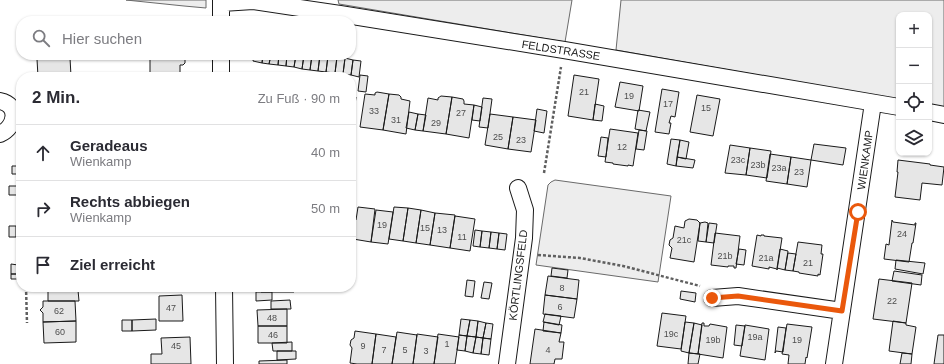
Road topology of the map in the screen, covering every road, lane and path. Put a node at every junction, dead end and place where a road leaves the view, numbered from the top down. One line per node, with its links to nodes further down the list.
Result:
1 (222, 2): 2 (street); 3 (street, FELDSTRASSE)
2 (222, 16)
3 (352, 16)
4 (356, 17): 5 (street, FELDSTRASSE)
5 (564, 50): 9 (street, FELDSTRASSE); 14 (path)
6 (221, 60): 7 (street)
7 (221, 72)
8 (0, 101): 13 (street)
9 (874, 103): 10 (street, FELDSTRASSE); 20 (street, WIENKAMP)
10 (896, 107)
11 (932, 112): 12 (street)
12 (944, 114)
13 (0, 134)
14 (544, 173)
15 (518, 188): 16 (street, KÖRTLINGSFELD)
16 (522, 254): 19 (path); 23 (street, KÖRTLINGSFELD)
17 (26, 292): 21 (path)
18 (224, 292): 22 (street)
19 (716, 298): 20 (street)
20 (842, 311): 24 (street, WIENKAMP)
21 (27, 323)
22 (225, 364)
23 (507, 364)
24 (834, 364)

